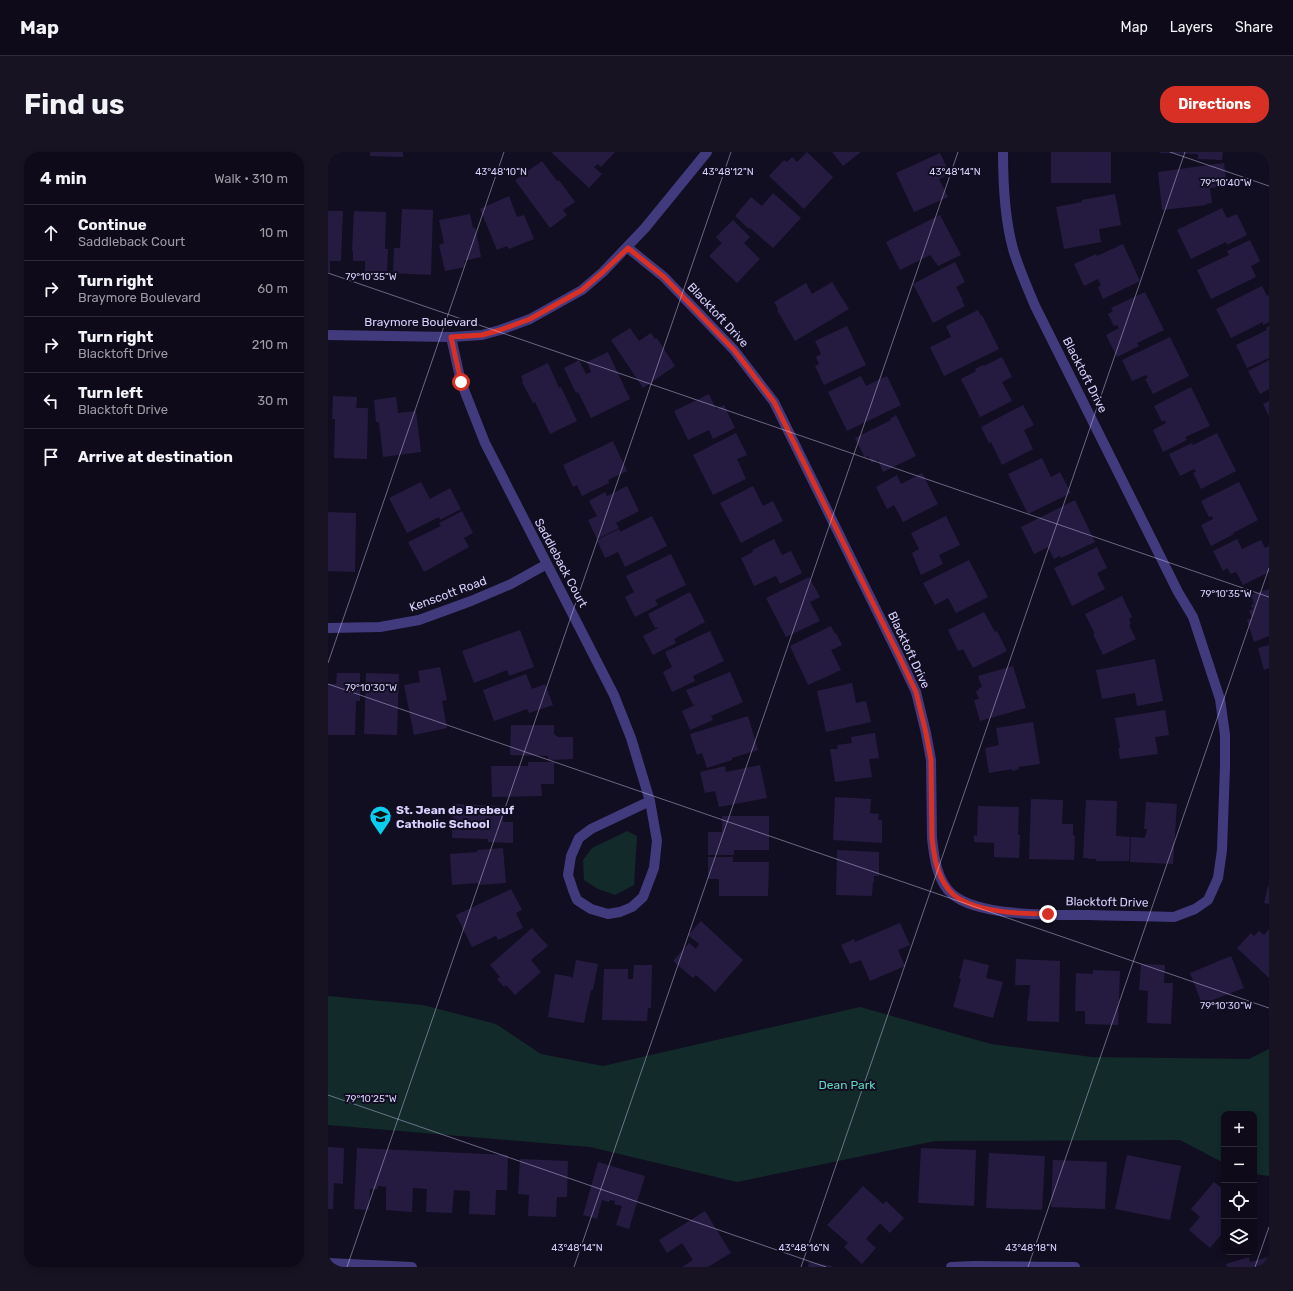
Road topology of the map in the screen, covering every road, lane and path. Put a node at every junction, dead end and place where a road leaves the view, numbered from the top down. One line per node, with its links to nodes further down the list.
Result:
1 (707, 152): 3 (street, Braymore Boulevard)
2 (1003, 152): 3 (street, Blacktoft Drive)
3 (628, 248): 5 (street, Braymore Boulevard)
4 (328, 334): 5 (street, Braymore Boulevard)
5 (451, 337): 6 (street, Saddleback Court)
6 (547, 564): 7 (street, Kenscott Road); 8 (street, Saddleback Court)
7 (328, 628)
8 (650, 802): 8 (street, Saddleback Court)
9 (328, 1263): 10 (street)
10 (412, 1267)
11 (951, 1267): 12 (street)
12 (1075, 1267)

